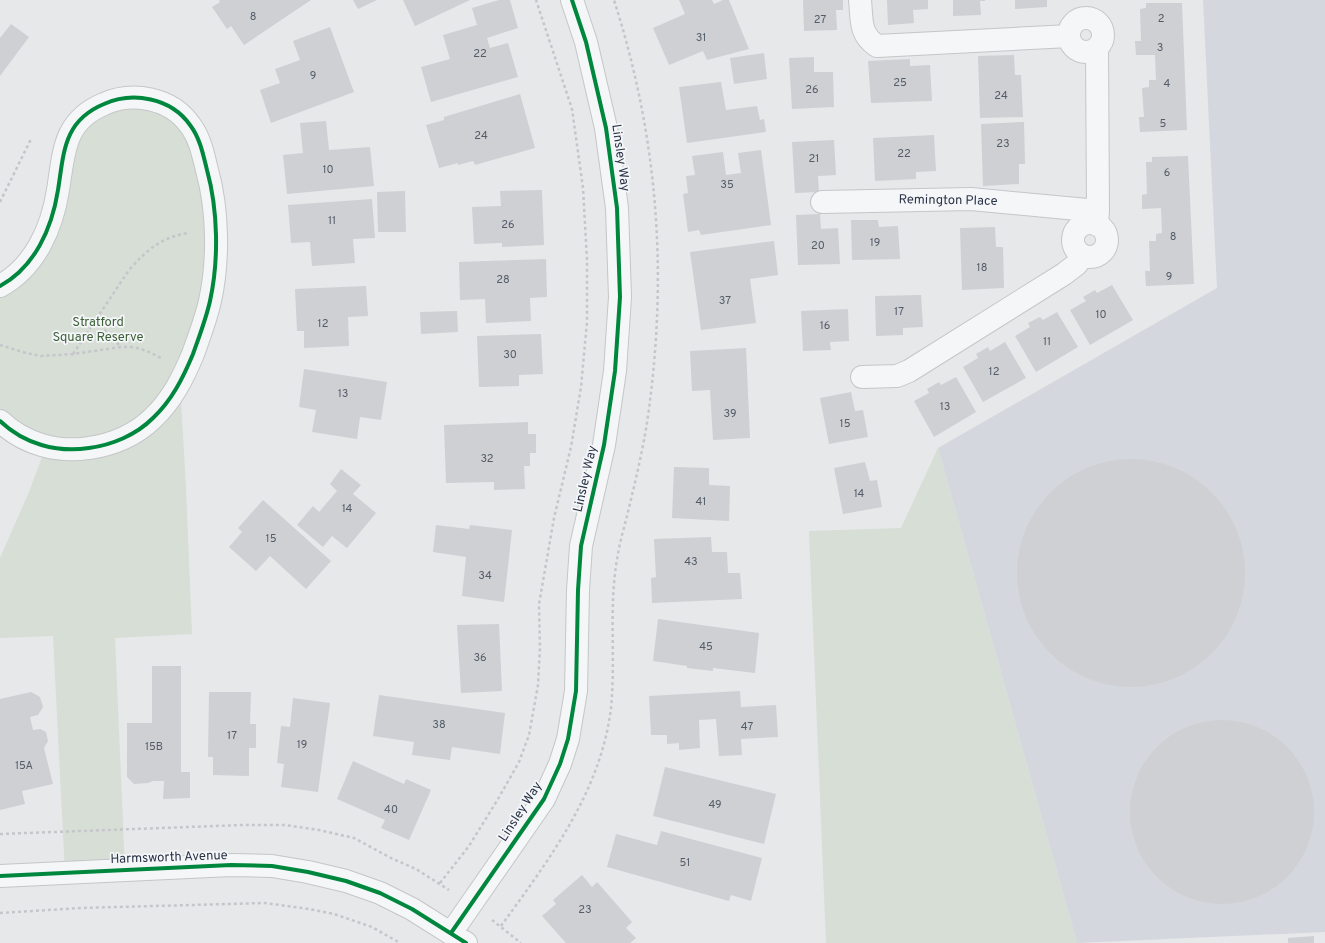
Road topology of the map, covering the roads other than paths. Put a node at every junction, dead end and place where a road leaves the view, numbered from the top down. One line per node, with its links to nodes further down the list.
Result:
1 (572, 0): 12 (street, Linsley Way)
2 (860, 0): 4 (street)
3 (1092, 9): 4 (street); 5 (street)
4 (1069, 36): 5 (street)
5 (1097, 48): 7 (street)
6 (822, 202): 7 (street, Remington Place)
7 (1098, 218): 9 (street)
8 (0, 286): 10 (street)
9 (862, 377)
10 (0, 421)
11 (0, 876): 12 (street, Harmsworth Avenue)
12 (458, 938)

